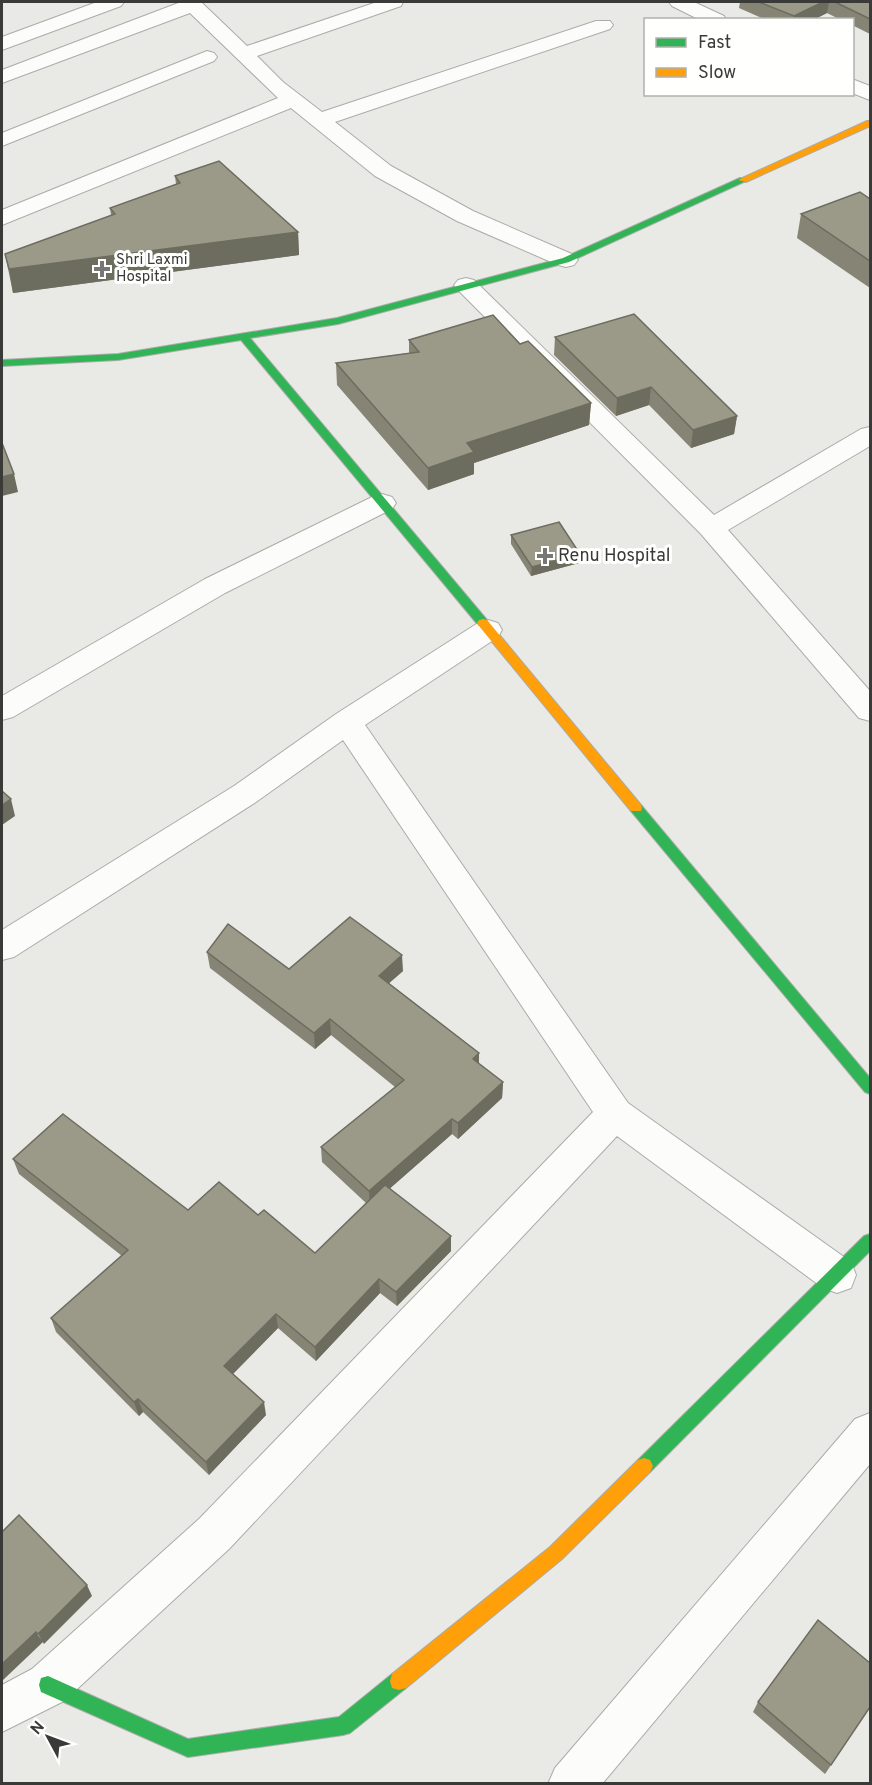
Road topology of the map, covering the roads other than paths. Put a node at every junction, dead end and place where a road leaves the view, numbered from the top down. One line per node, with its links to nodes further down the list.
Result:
1 (114, 2): 7 (street)
2 (394, 2): 8 (street)
3 (679, 2): 5 (street)
4 (192, 3): 8 (street); 10 (street)
5 (713, 18)
6 (603, 25): 14 (street)
7 (2, 44)
8 (243, 54): 13 (street)
9 (207, 57): 16 (street)
10 (2, 77)
11 (854, 86): 12 (street)
12 (870, 94)
13 (292, 100): 14 (street); 17 (street)
14 (318, 121): 18 (street)
15 (870, 123): 18 (main road)
16 (2, 140)
17 (2, 218)
18 (566, 260): 19 (main road)
19 (466, 285): 20 (main road); 24 (street)
20 (243, 336): 21 (main road); 23 (main road)
21 (2, 363)
22 (870, 435): 24 (street)
23 (382, 503): 25 (main road); 26 (street)
24 (711, 528): 27 (street)
25 (488, 630): 28 (street); 30 (main road)
26 (2, 709)
27 (870, 710)
28 (347, 722): 29 (street); 31 (street)
29 (2, 947)
30 (870, 1088)
31 (615, 1114): 33 (street); 35 (street)
32 (870, 1241): 33 (main road)
33 (837, 1275): 35 (main road)
34 (870, 1433): 37 (street)
35 (48, 1685): 36 (street)
36 (2, 1709)
37 (571, 1784)

